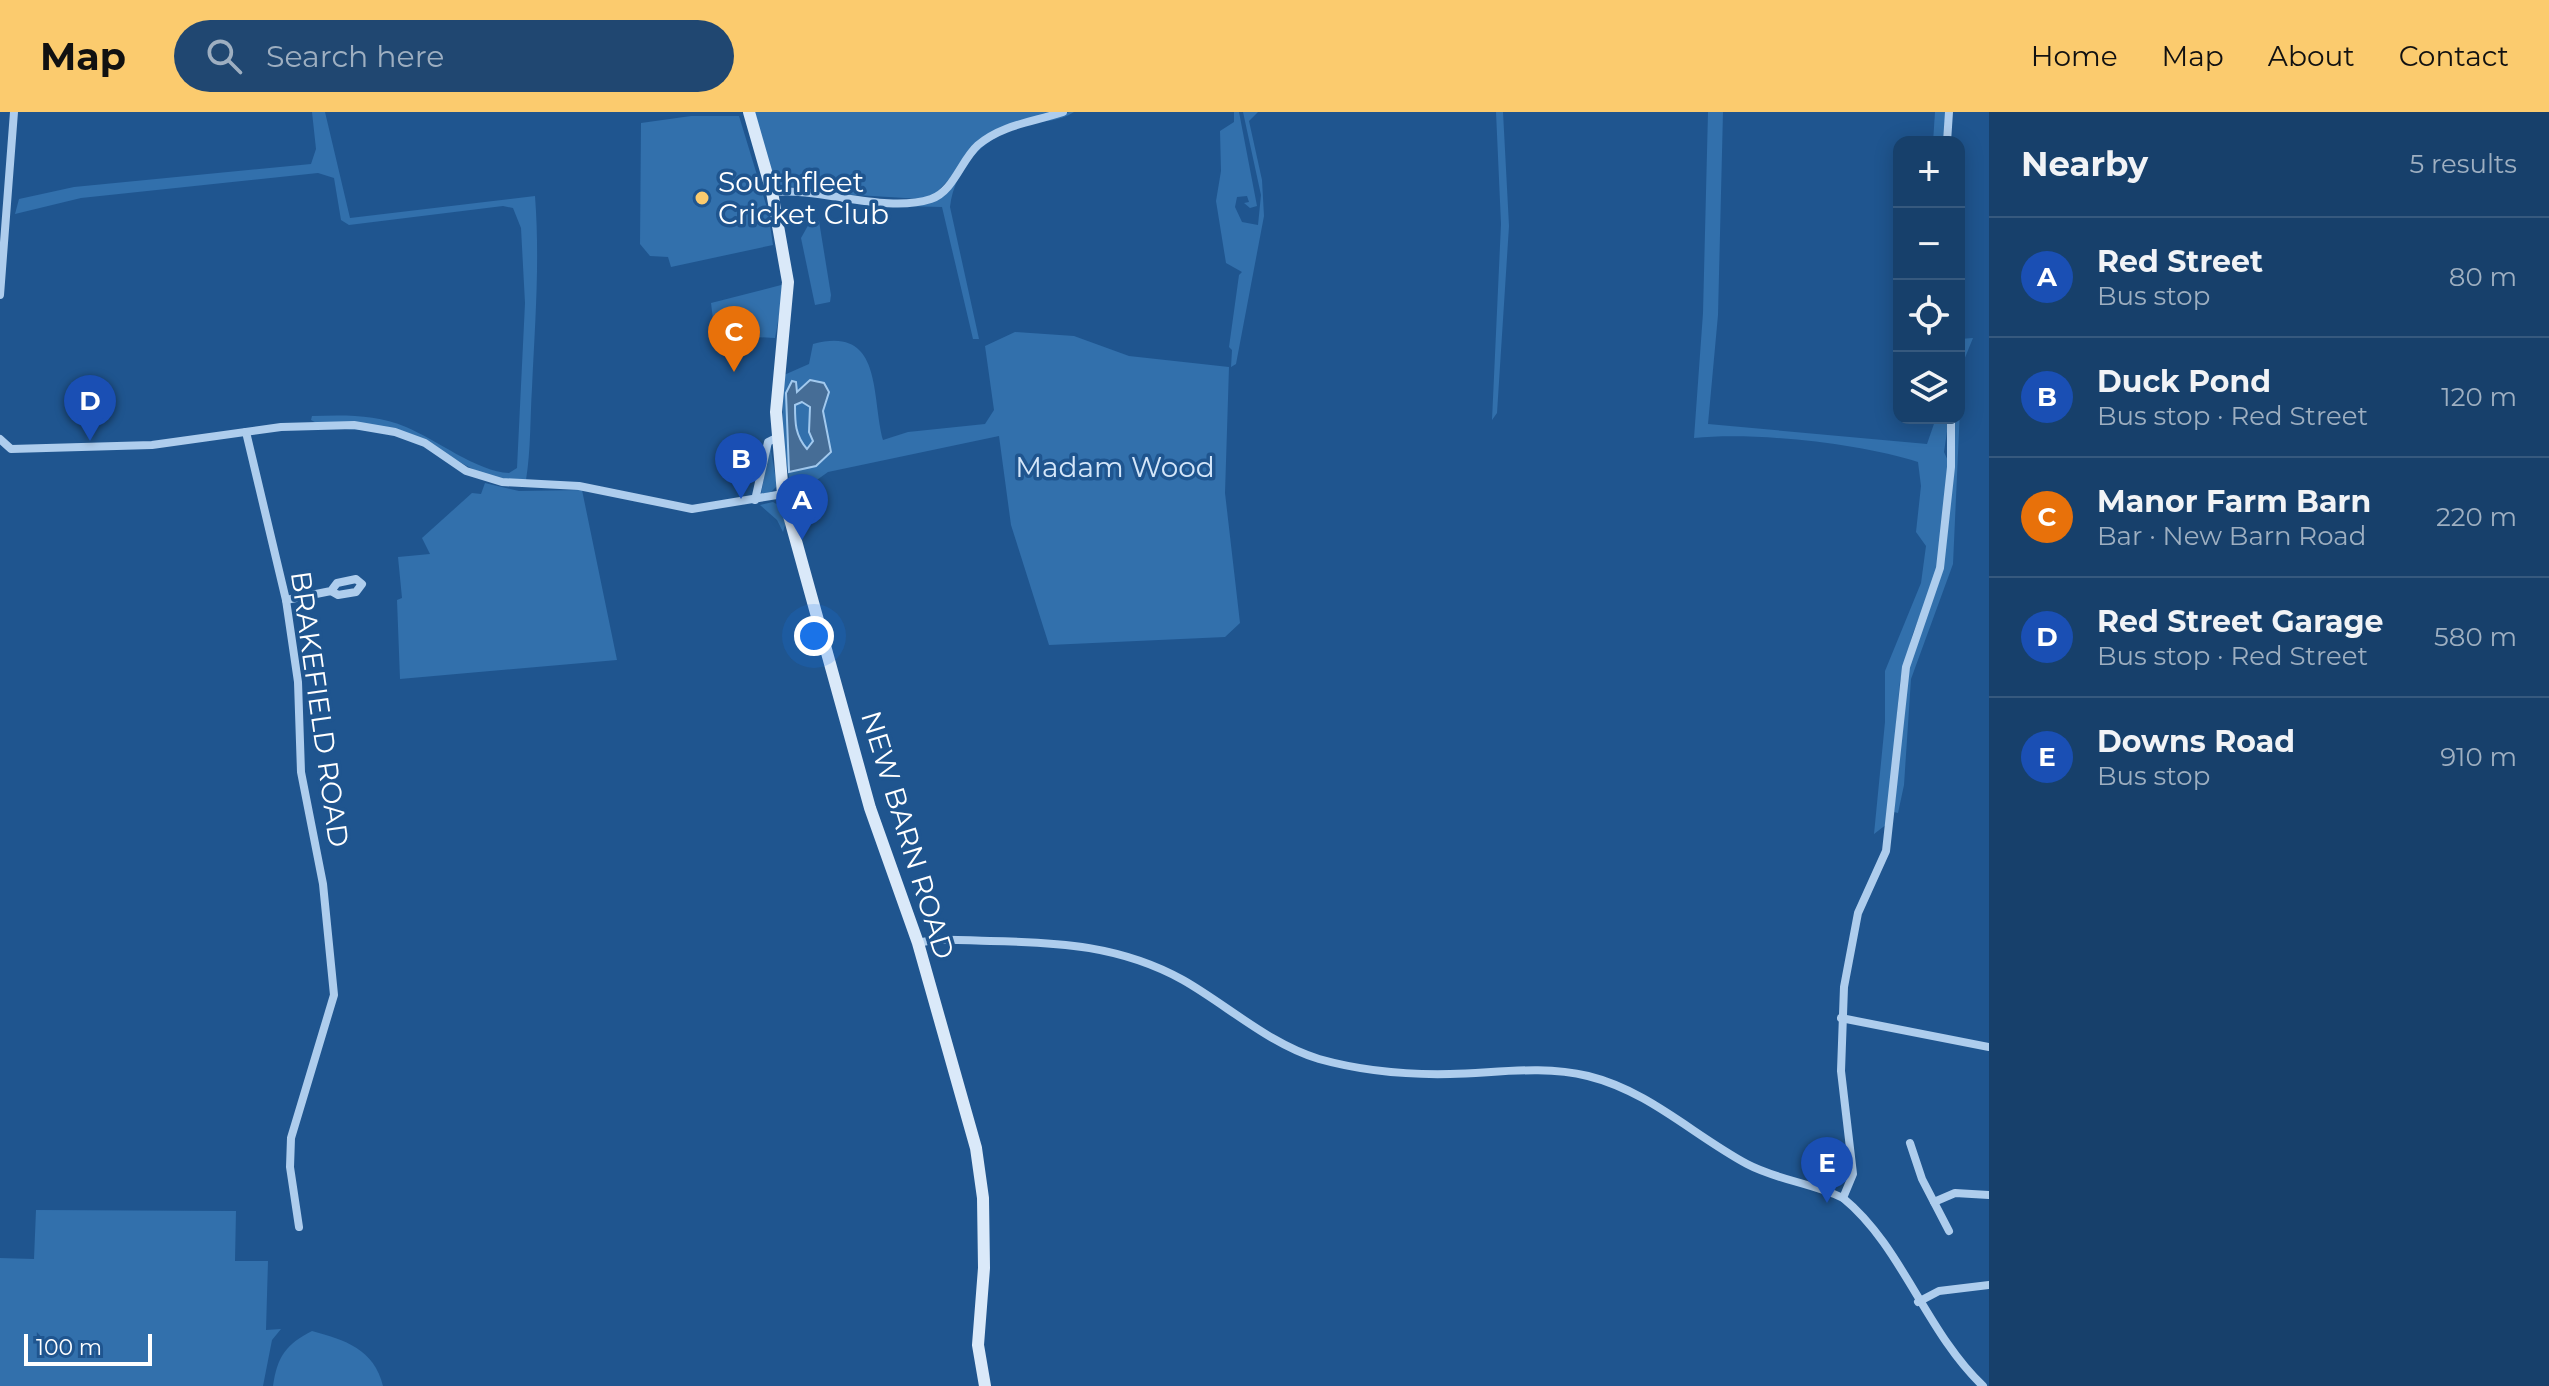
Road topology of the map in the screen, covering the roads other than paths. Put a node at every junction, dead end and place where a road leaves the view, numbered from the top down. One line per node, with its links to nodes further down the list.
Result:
1 (14, 112): 7 (street)
2 (749, 112): 6 (street, NEW BARN ROAD)
3 (1063, 112): 6 (street)
4 (1949, 112): 5 (street)
5 (1947, 136)
6 (772, 192): 10 (street, NEW BARN ROAD)
7 (0, 295)
8 (1951, 424): 17 (street)
9 (246, 432): 11 (street); 13 (street); 15 (street, BRAKEFIELD ROAD)
10 (776, 438): 12 (street, NEW BARN ROAD); 13 (street)
11 (0, 439)
12 (783, 494): 13 (street); 16 (street, NEW BARN ROAD)
13 (755, 500)
14 (331, 591): 15 (street)
15 (286, 600): 23 (street, BRAKEFIELD ROAD)
16 (918, 943): 21 (street); 27 (street, NEW BARN ROAD)
17 (1841, 1018): 18 (street); 21 (street)
18 (1989, 1047)
19 (1910, 1143): 22 (street)
20 (1989, 1195): 22 (street)
21 (1843, 1198): 26 (street)
22 (1934, 1202): 24 (street)
23 (299, 1227)
24 (1949, 1231)
25 (1989, 1285): 26 (street)
26 (1918, 1302): 28 (street)
27 (985, 1386)
28 (1983, 1386)

